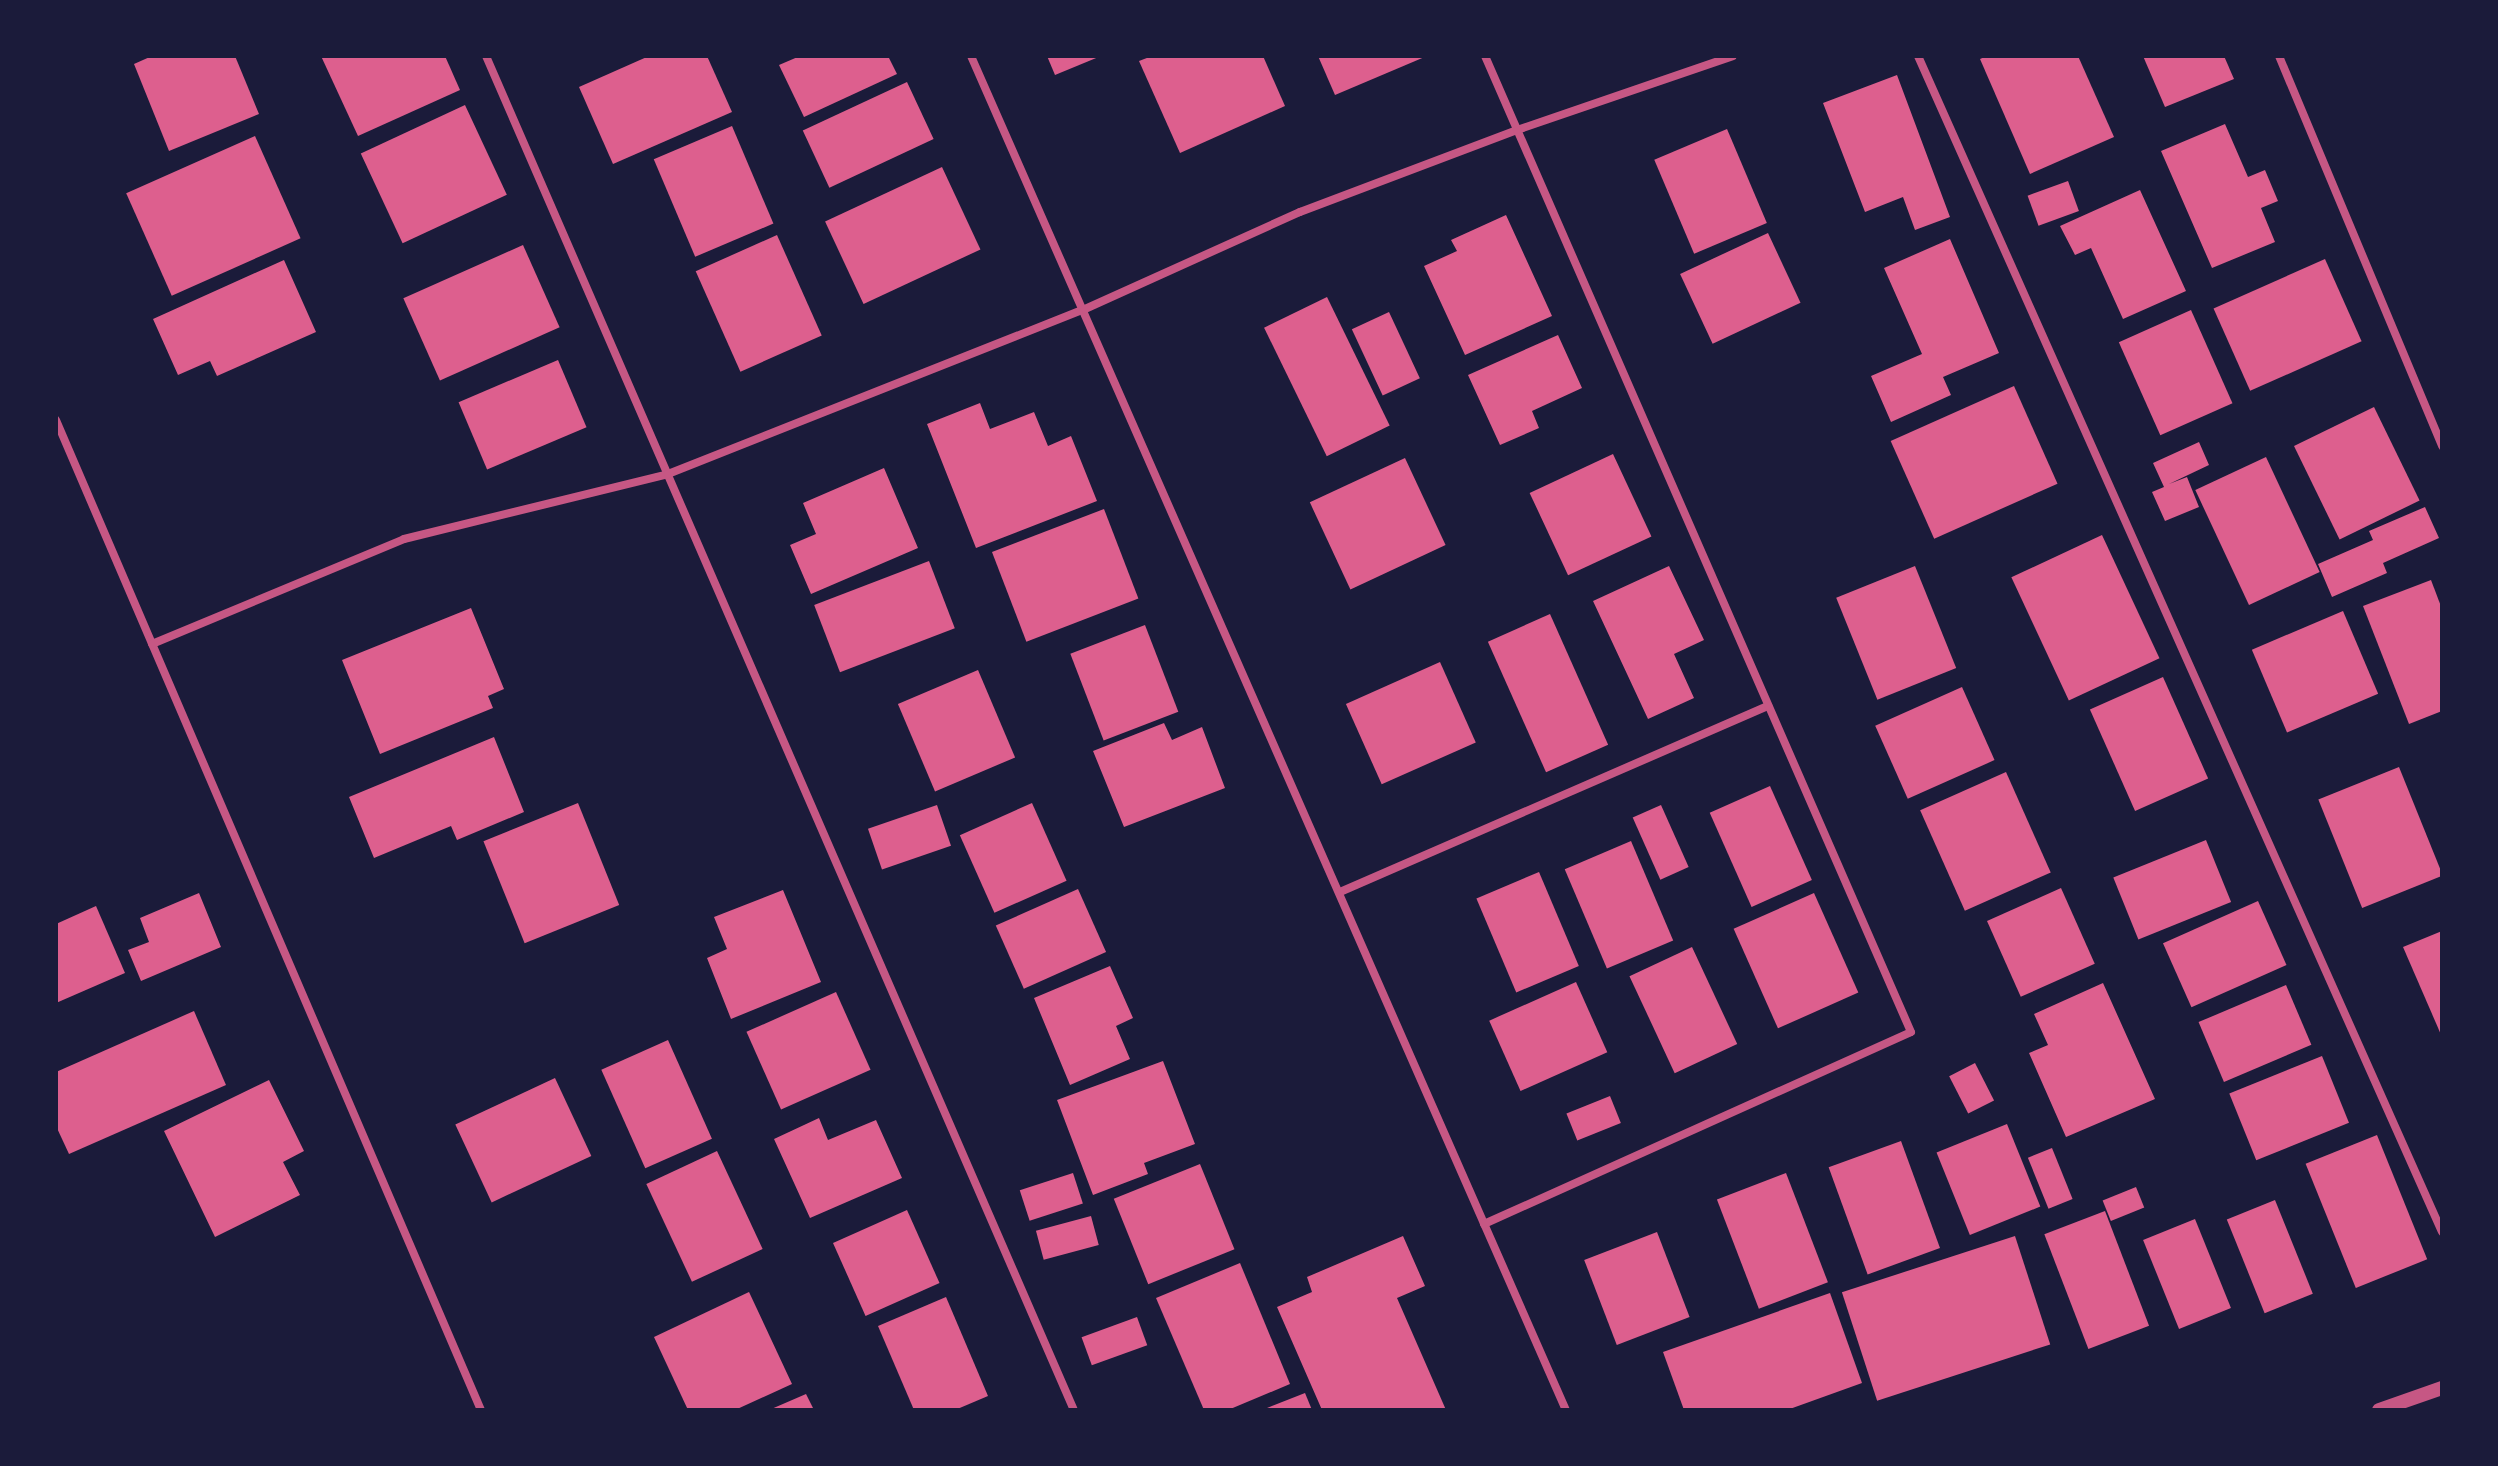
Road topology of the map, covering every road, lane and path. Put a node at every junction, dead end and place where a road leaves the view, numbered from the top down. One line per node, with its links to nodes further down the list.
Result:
1 (486, 56): 11 (street)
2 (971, 56): 8 (street)
3 (1485, 56): 7 (street)
4 (1733, 56): 7 (street)
5 (1918, 56): 16 (street)
6 (2279, 56): 10 (street)
7 (1517, 130): 8 (street); 13 (street)
8 (1085, 309): 11 (street); 14 (street)
9 (56, 420): 12 (street)
10 (2442, 446)
11 (668, 474): 12 (street); 19 (street)
12 (152, 644): 18 (street)
13 (1768, 706): 14 (street); 15 (street)
14 (1340, 892): 15 (street)
15 (1484, 1224): 20 (street)
16 (2442, 1232)
17 (2442, 1388): 21 (street)
18 (481, 1410)
19 (1074, 1410)
20 (1566, 1410)
21 (2379, 1410)

